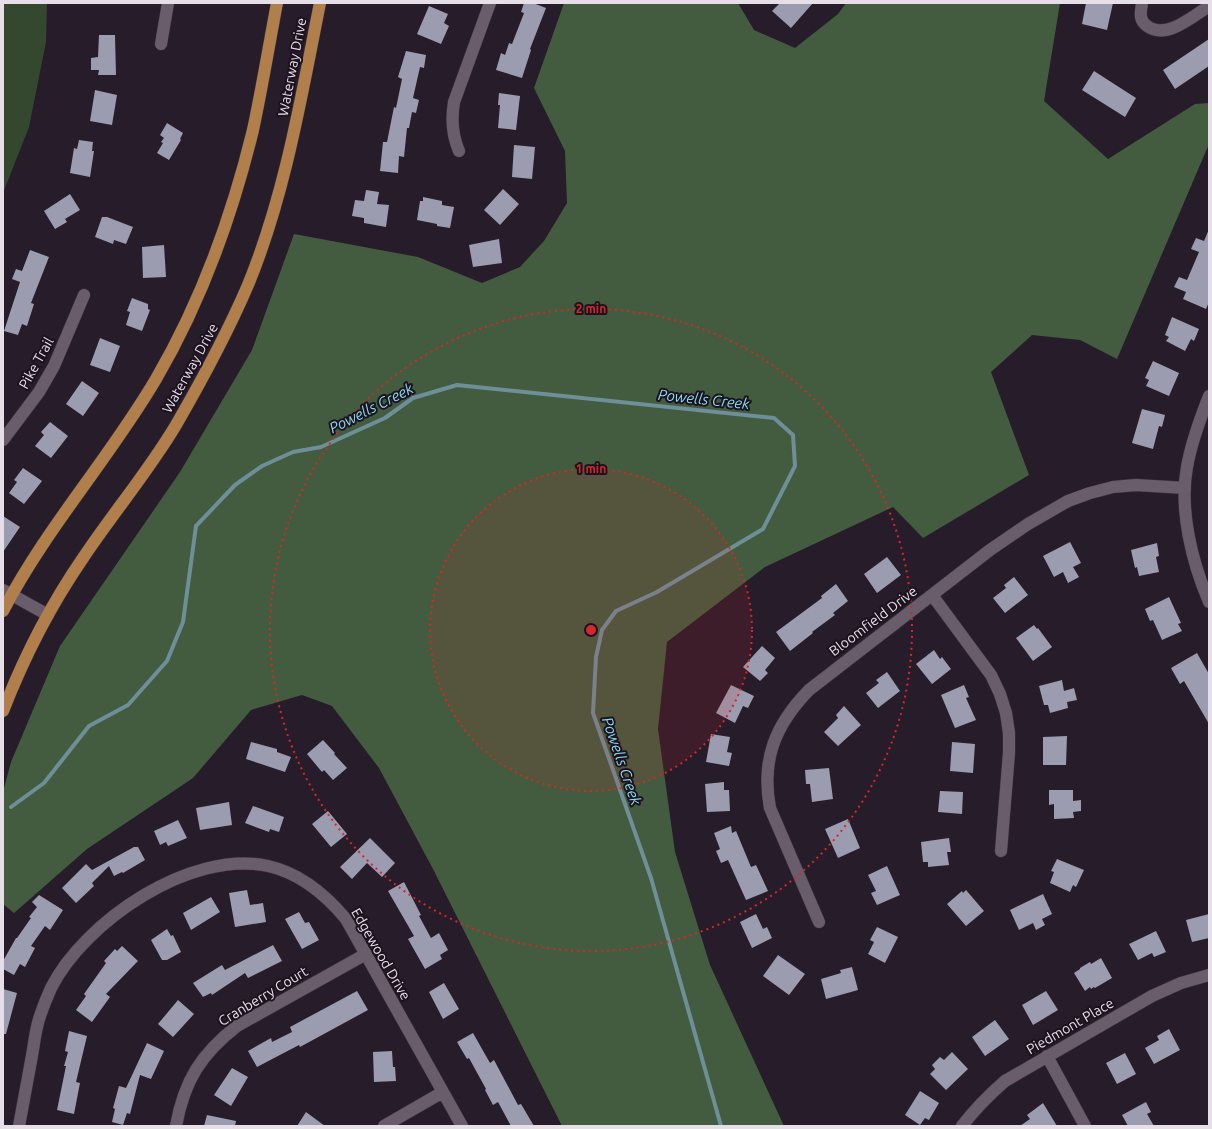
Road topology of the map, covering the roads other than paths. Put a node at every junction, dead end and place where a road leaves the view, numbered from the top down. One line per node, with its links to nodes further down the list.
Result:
1 (168, 3): 7 (street)
2 (277, 3): 13 (main road, Waterway Drive)
3 (320, 3): 17 (main road, Waterway Drive)
4 (490, 3): 8 (street)
5 (1142, 3): 6 (street)
6 (1209, 6)
7 (161, 44)
8 (458, 151)
9 (84, 295): 11 (street, Pike Trail)
10 (1209, 396): 12 (street)
11 (3, 440)
12 (1185, 488): 14 (street, Bloomfield Drive); 15 (street)
13 (7, 593): 16 (main road, Waterway Drive); 17 (street)
14 (932, 595): 19 (street); 20 (street, Bloomfield Drive)
15 (1209, 602)
16 (3, 611)
17 (48, 615): 18 (main road, Waterway Drive)
18 (3, 711)
19 (1002, 851)
20 (820, 922)
21 (366, 954): 24 (street, Edgewood Drive); 25 (street, Edgewood Drive); 26 (street, Cranberry Court)
22 (1209, 975): 23 (street, Piedmont Place)
23 (1047, 1056): 29 (street, Piedmont Place); 30 (street)
24 (443, 1092): 27 (street); 28 (street, Edgewood Drive)
25 (19, 1126)
26 (176, 1126)
27 (384, 1126)
28 (462, 1126)
29 (962, 1126)
30 (1085, 1126)

